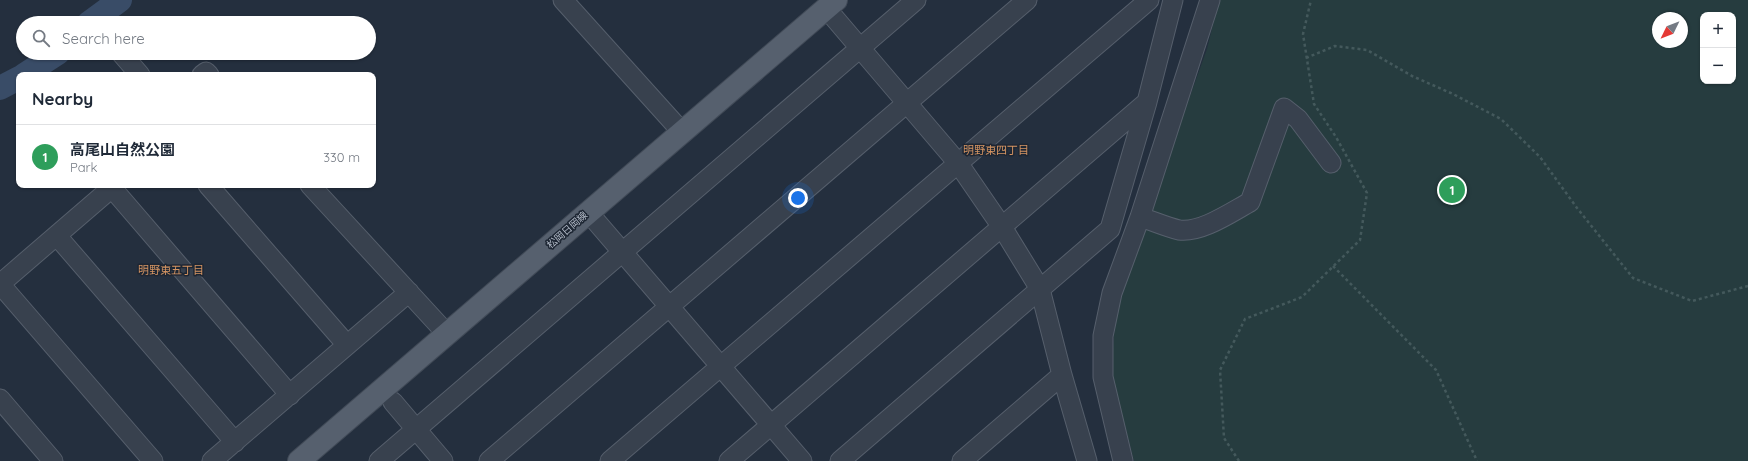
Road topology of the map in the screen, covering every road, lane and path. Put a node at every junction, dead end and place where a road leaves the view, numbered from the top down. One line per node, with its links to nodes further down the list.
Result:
1 (563, 0): 15 (street)
2 (916, 0): 9 (street)
3 (1026, 0): 13 (street)
4 (1173, 0): 14 (street)
5 (1210, 0): 23 (street)
6 (1312, 0): 10 (path)
7 (1141, 2): 16 (street)
8 (831, 4): 9 (street); 15 (main road, 松岡日岡線)
9 (860, 48): 13 (street); 26 (street)
10 (1306, 58): 27 (path); 29 (path)
11 (128, 60): 12 (street)
12 (138, 72)
13 (908, 102): 16 (street); 32 (street)
14 (1147, 102): 24 (street); 30 (street)
15 (682, 132): 22 (main road, 松岡日岡線)
16 (958, 163): 24 (street); 35 (street)
17 (1330, 163): 23 (street)
18 (112, 188): 25 (street)
19 (116, 188): 37 (street)
20 (211, 188): 34 (street)
21 (313, 188): 31 (street)
22 (588, 212): 26 (street); 33 (main road, 松岡日岡線)
23 (1140, 217): 56 (street)
24 (1002, 227): 30 (street); 40 (street)
25 (57, 236): 28 (street); 42 (street)
26 (622, 252): 32 (street); 41 (street)
27 (1333, 266): 57 (path); 59 (path)
28 (0, 284): 45 (street)
29 (1748, 286)
30 (1040, 289): 36 (street); 54 (street)
31 (409, 292): 33 (street); 34 (street)
32 (669, 306): 35 (street); 50 (street)
33 (447, 334): 47 (main road, 松岡日岡線)
34 (347, 345): 37 (street)
35 (721, 366): 40 (street); 51 (street)
36 (1062, 375): 43 (street); 55 (street)
37 (290, 395): 42 (street)
38 (0, 399): 44 (street)
39 (393, 402): 41 (street)
40 (771, 425): 52 (street); 53 (street)
41 (416, 429): 48 (street); 49 (street)
42 (235, 442): 46 (street)
43 (1084, 459)
44 (53, 461)
45 (153, 461)
46 (212, 461)
47 (299, 461)
48 (379, 461)
49 (443, 461)
50 (489, 461)
51 (610, 461)
52 (729, 461)
53 (802, 461)
54 (840, 461)
55 (962, 461)
56 (1123, 461)
57 (1239, 461): 58 (path)
58 (1243, 461)
59 (1477, 461)

